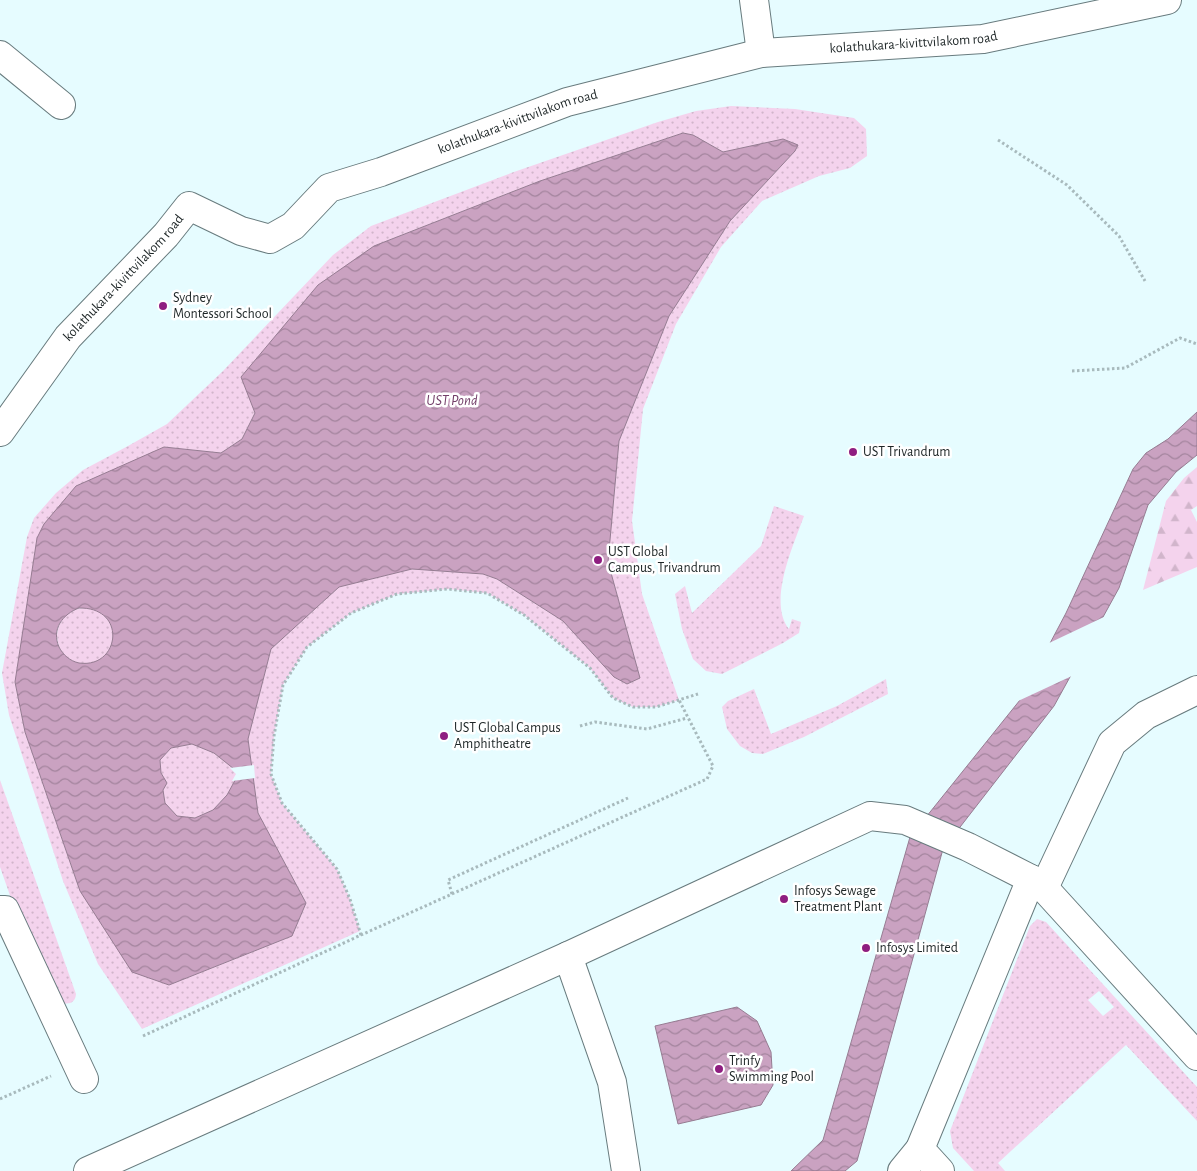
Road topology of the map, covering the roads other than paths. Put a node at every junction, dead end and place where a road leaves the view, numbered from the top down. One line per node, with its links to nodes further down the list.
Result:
1 (754, 0): 3 (street)
2 (1167, 0): 3 (street, kolathukara-kivittvilakom road)
3 (761, 53): 6 (street, kolathukara-kivittvilakom road)
4 (0, 55): 5 (street)
5 (61, 105)
6 (0, 432)
7 (1197, 690): 8 (street)
8 (1038, 884): 10 (street); 11 (street); 13 (street)
9 (0, 910): 12 (street)
10 (568, 956): 14 (street); 15 (street)
11 (1197, 1056)
12 (84, 1079)
13 (920, 1149): 16 (street); 17 (street)
14 (88, 1171)
15 (626, 1171)
16 (902, 1171)
17 (940, 1171)

